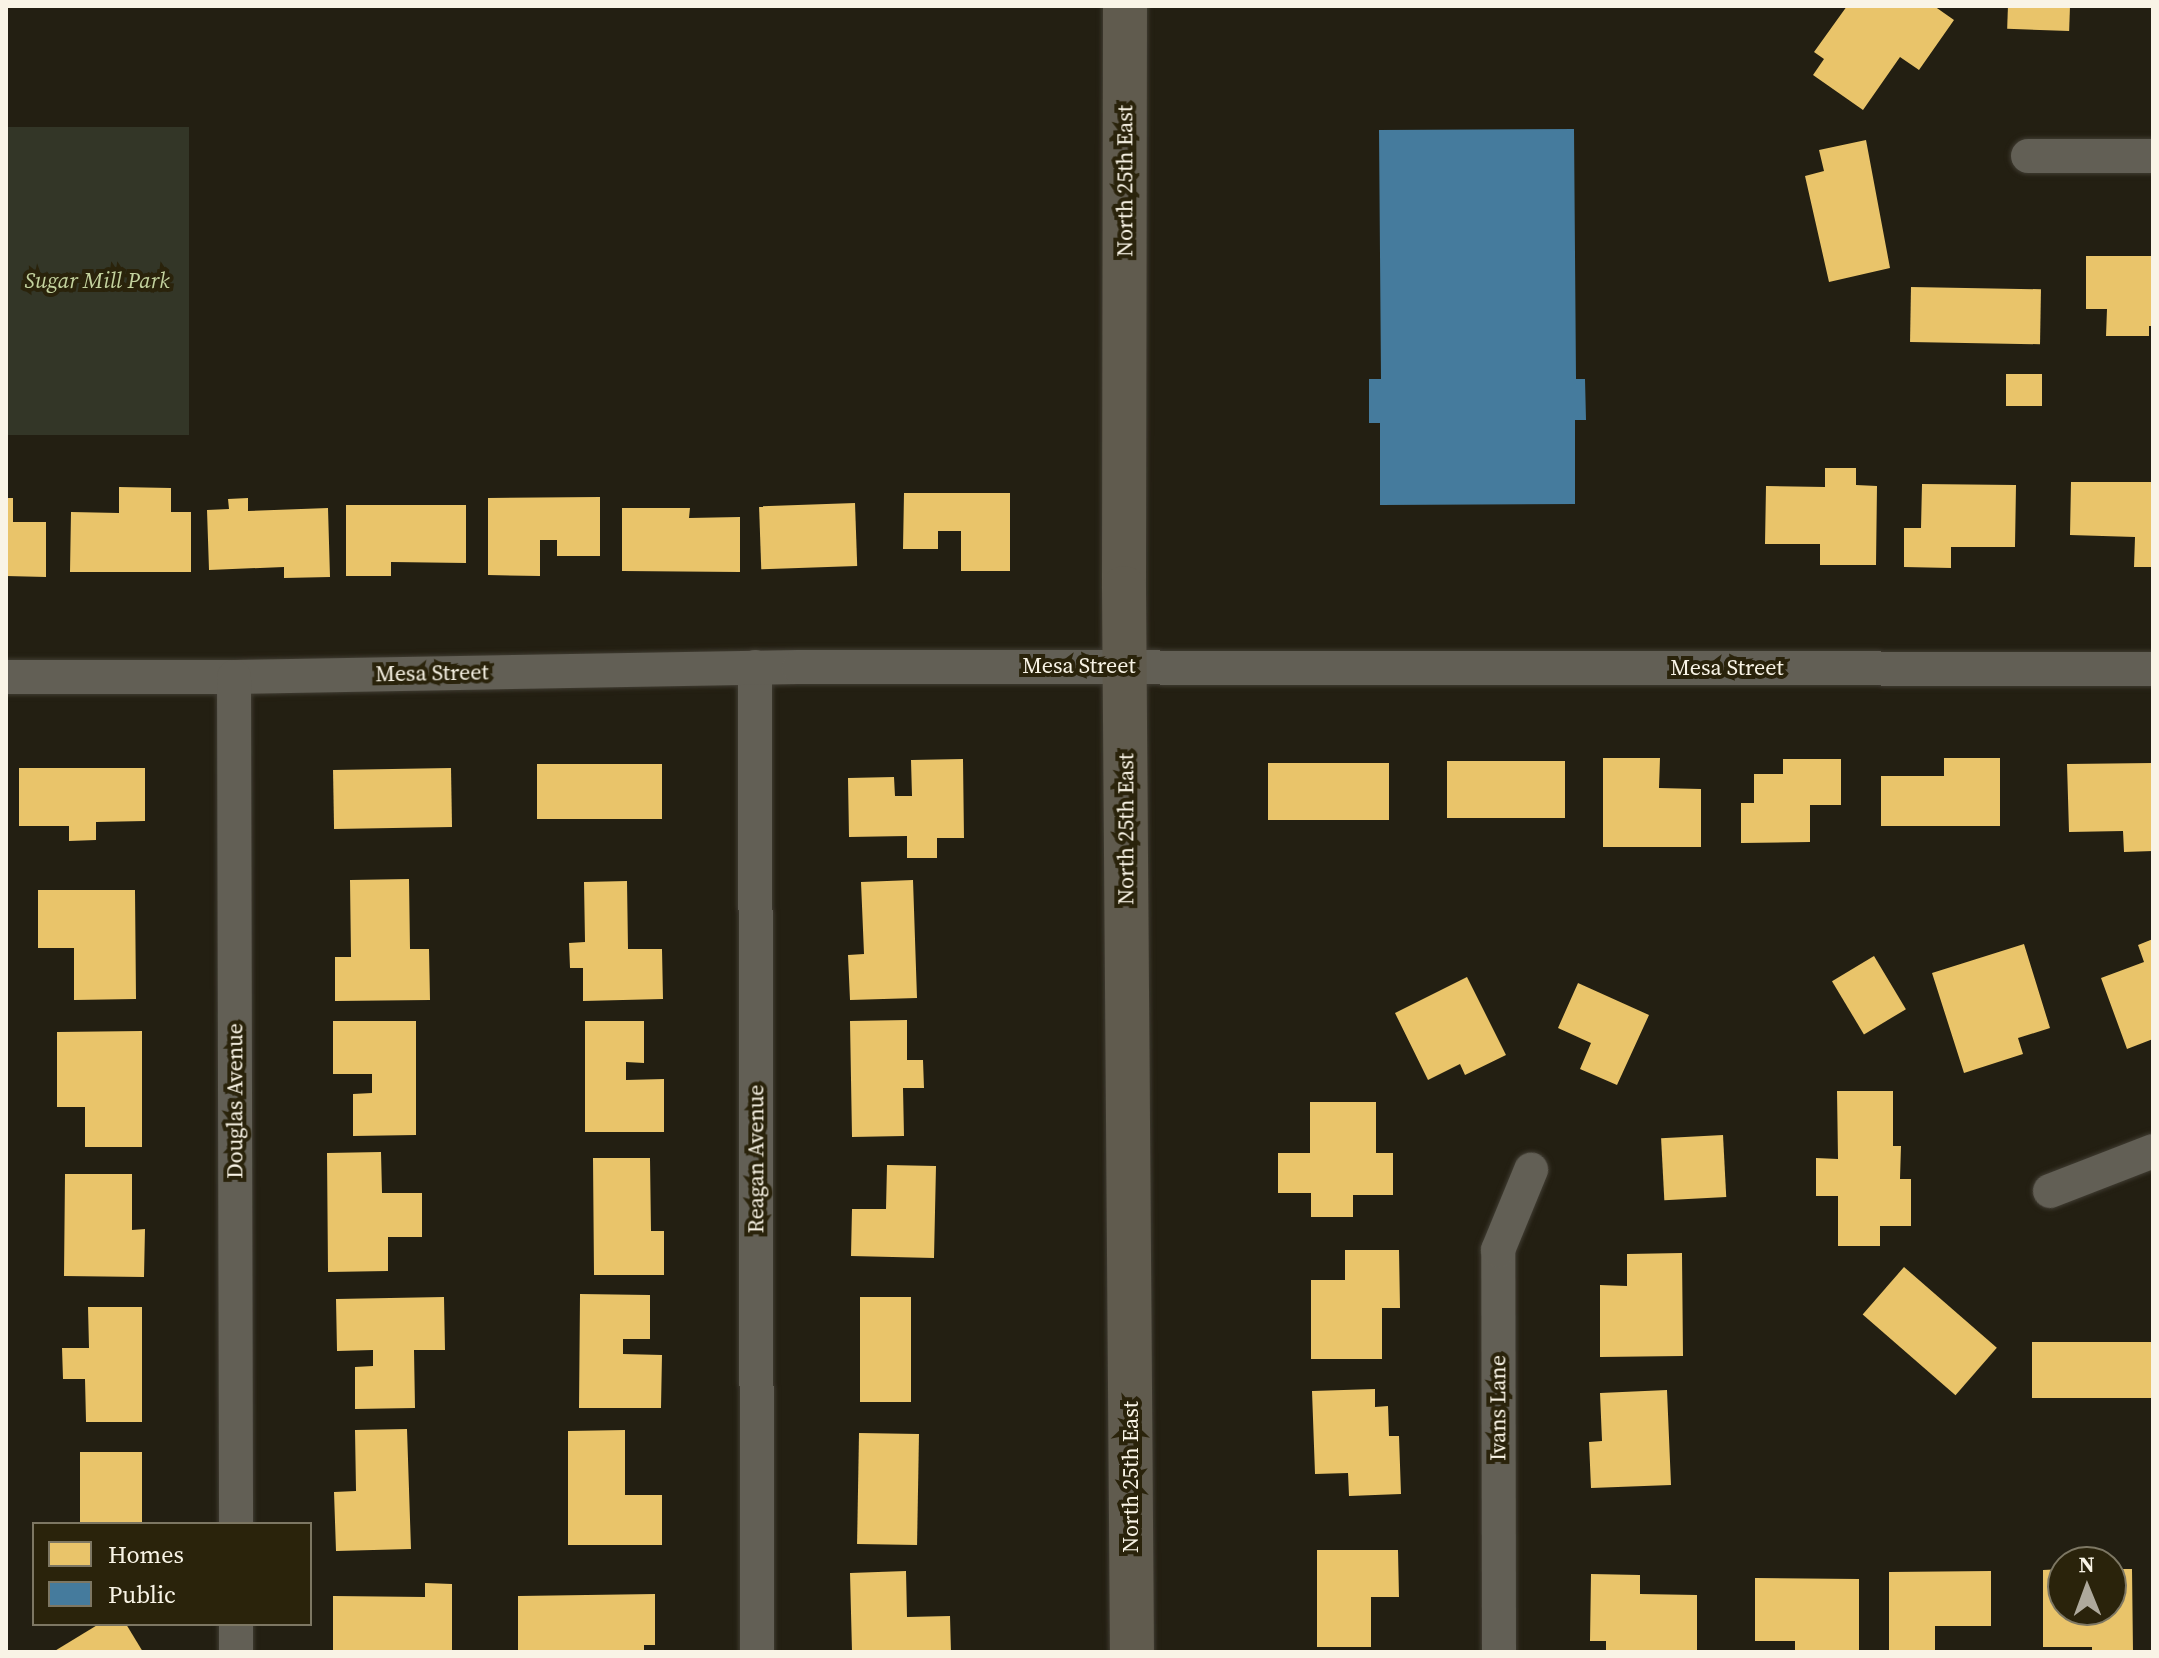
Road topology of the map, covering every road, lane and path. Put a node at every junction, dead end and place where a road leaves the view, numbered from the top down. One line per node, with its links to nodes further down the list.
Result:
1 (1125, 6): 4 (main road, North 25th East)
2 (2028, 156): 3 (street)
3 (2153, 156)
4 (1125, 666): 5 (street, Mesa Street); 6 (street, Mesa Street); 16 (main road, North 25th East)
5 (755, 667): 8 (street, Mesa Street); 15 (street, Reagan Avenue)
6 (2153, 669)
7 (6, 677): 8 (street, Mesa Street)
8 (234, 677): 12 (street, Douglas Avenue)
9 (2153, 1151): 11 (street)
10 (1531, 1170): 17 (street, Ivans Lane)
11 (2050, 1191)
12 (236, 1522)
13 (236, 1626): 14 (street)
14 (236, 1652)
15 (757, 1652)
16 (1132, 1652)
17 (1499, 1652)

